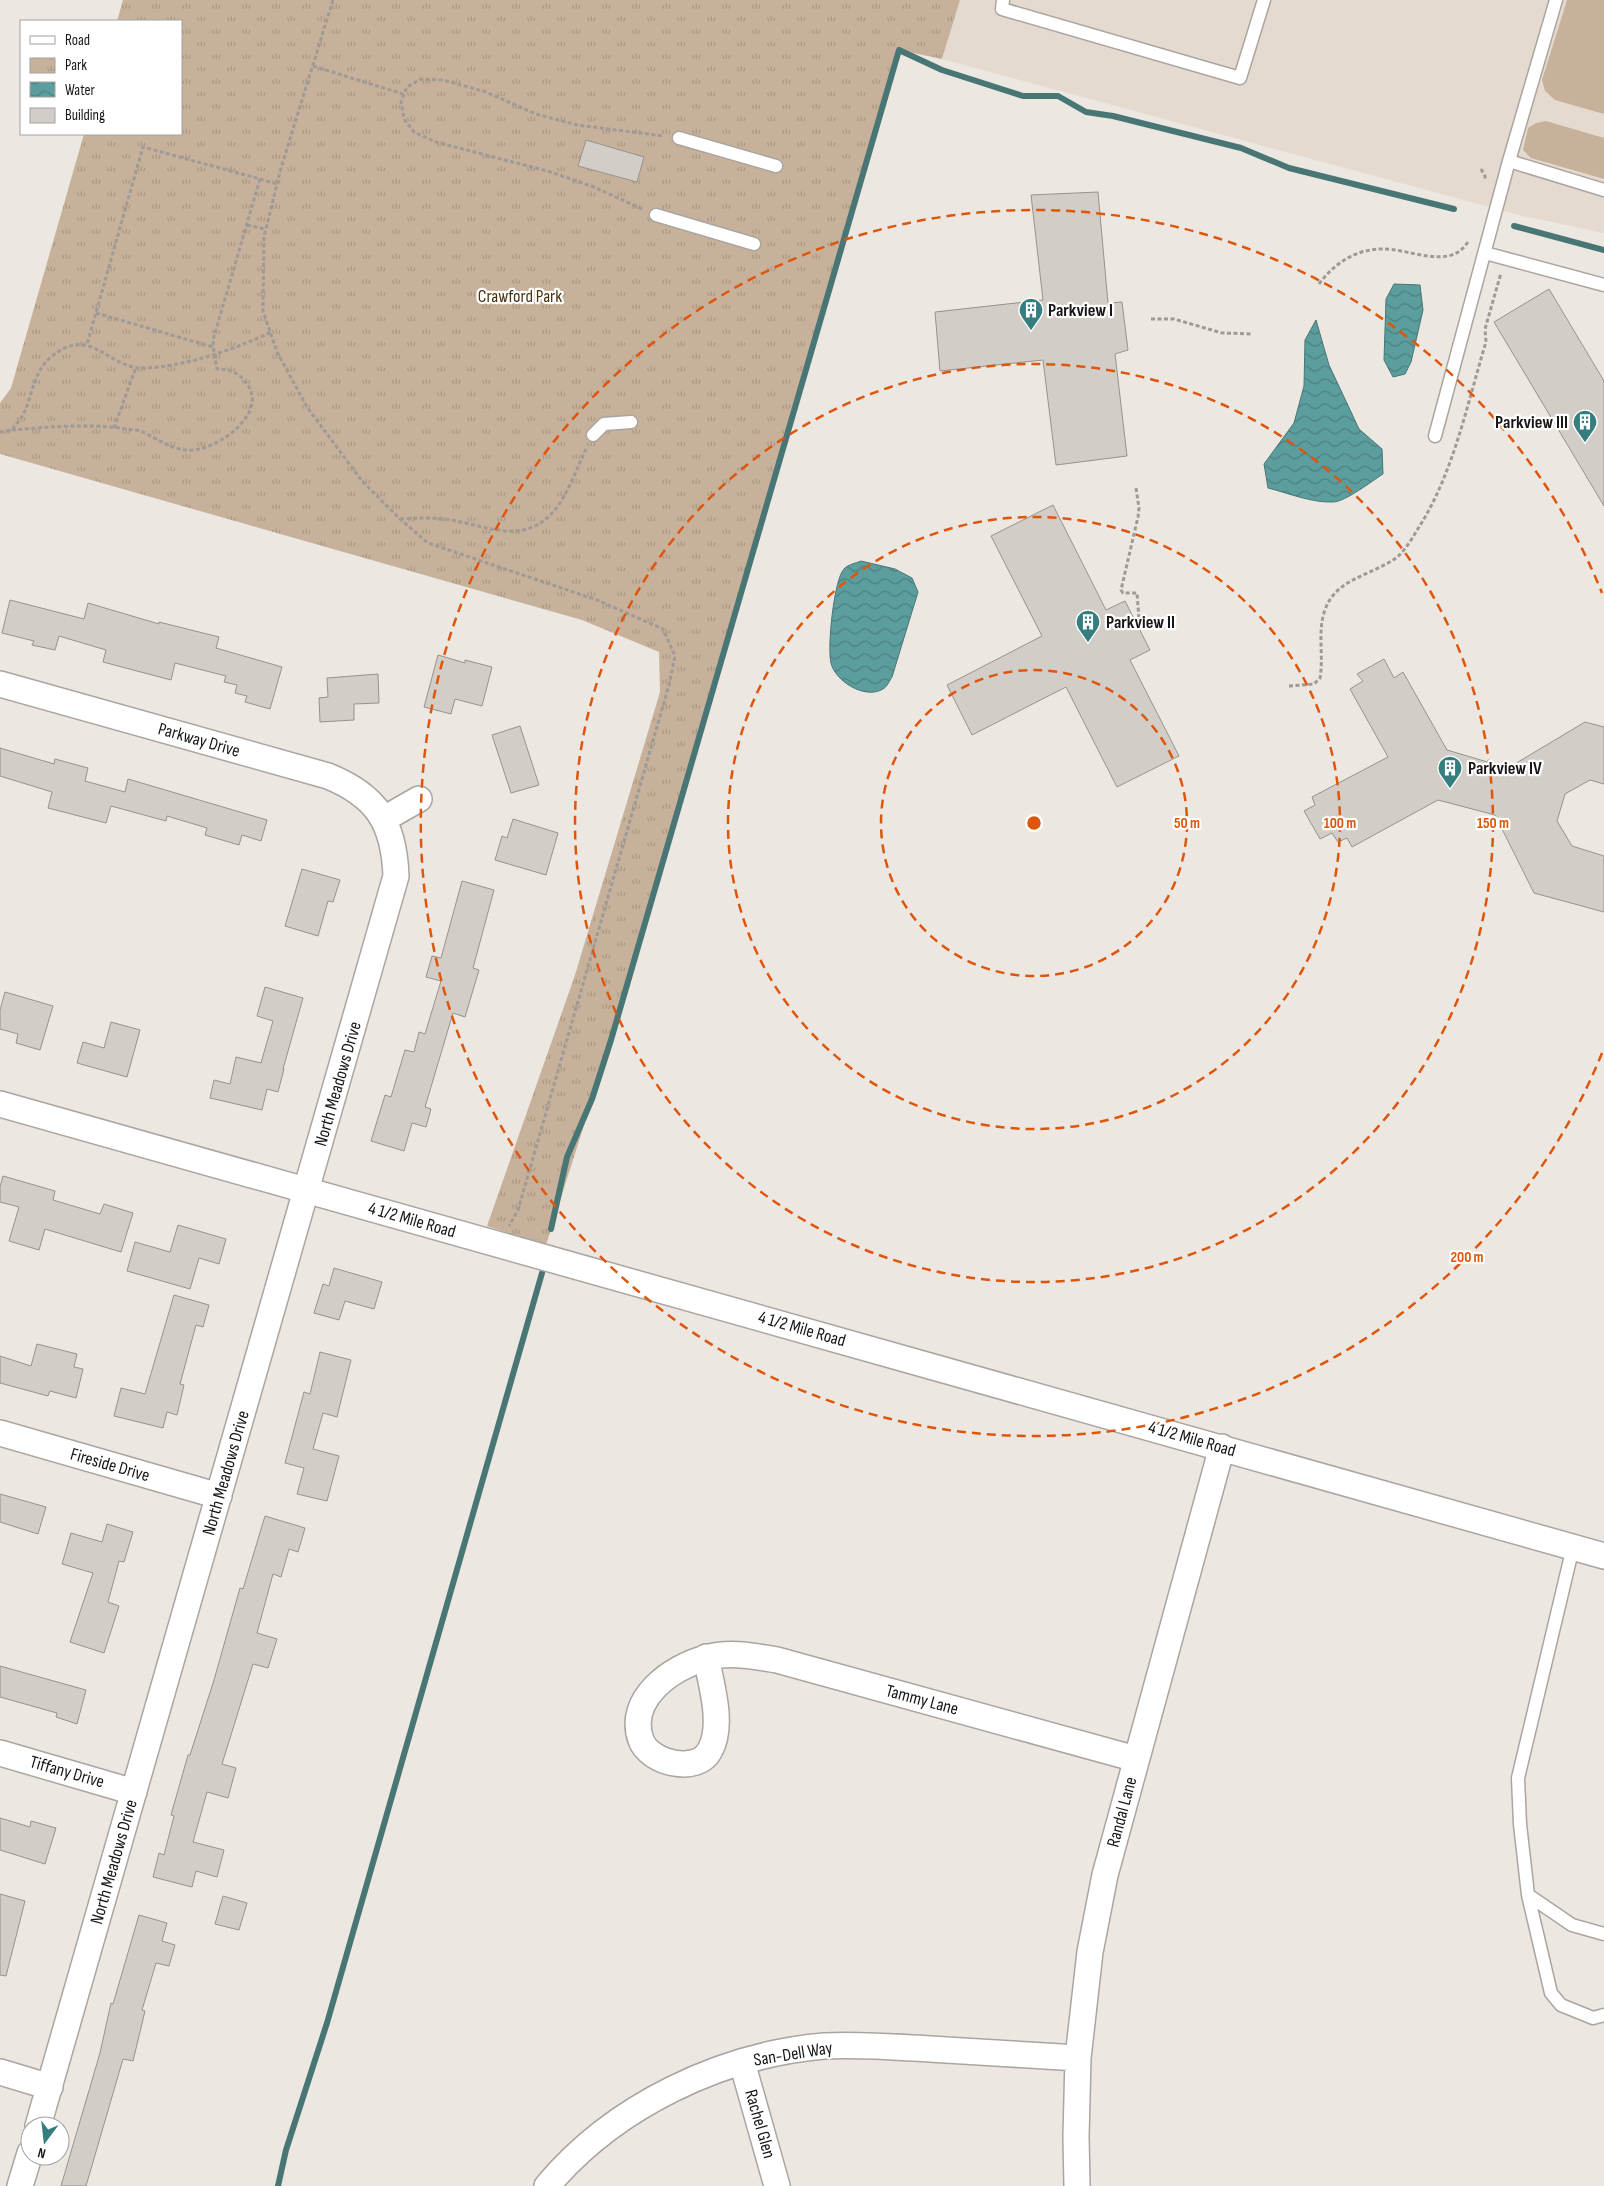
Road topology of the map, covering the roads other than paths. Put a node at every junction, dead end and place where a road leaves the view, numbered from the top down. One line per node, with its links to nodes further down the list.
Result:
1 (1003, 0): 2 (lane)
2 (1264, 0)
3 (1556, 0): 5 (lane)
4 (679, 138): 6 (lane)
5 (1509, 161): 7 (lane); 10 (lane)
6 (776, 166)
7 (1604, 190)
8 (656, 216): 9 (lane)
9 (754, 244)
10 (1485, 252): 11 (lane); 14 (lane)
11 (1604, 285)
12 (631, 422): 13 (lane)
13 (593, 435)
14 (1435, 436)
15 (0, 684): 17 (street, Parkway Drive)
16 (420, 799): 17 (street)
17 (384, 820): 19 (street, North Meadows Drive)
18 (0, 1104): 19 (street, 4 1/2 Mile Road)
19 (307, 1191): 21 (street, 4 1/2 Mile Road); 22 (street, North Meadows Drive)
20 (0, 1433): 22 (street, Fireside Drive)
21 (1222, 1448): 23 (street, 4 1/2 Mile Road); 27 (street, Randal Lane)
22 (219, 1496): 28 (street, North Meadows Drive)
23 (1573, 1547): 24 (street, 4 1/2 Mile Road); 29 (lane)
24 (1604, 1556)
25 (706, 1657): 27 (street, Tammy Lane)
26 (0, 1753): 28 (street, Tiffany Drive)
27 (1136, 1759): 32 (street, Randal Lane)
28 (134, 1792): 35 (street, North Meadows Drive)
29 (1528, 1895): 30 (lane); 31 (lane)
30 (1604, 1934)
31 (1604, 2016)
32 (1078, 2058): 33 (street, San-Dell Way); 41 (street, Randal Lane)
33 (742, 2062): 39 (street, San-Dell Way); 40 (street, Rachel Glen)
34 (0, 2072): 35 (street)
35 (50, 2087): 36 (street, North Meadows Drive)
36 (41, 2116)
37 (26, 2166): 38 (street)
38 (20, 2186)
39 (547, 2186)
40 (777, 2186)
41 (1078, 2186)

